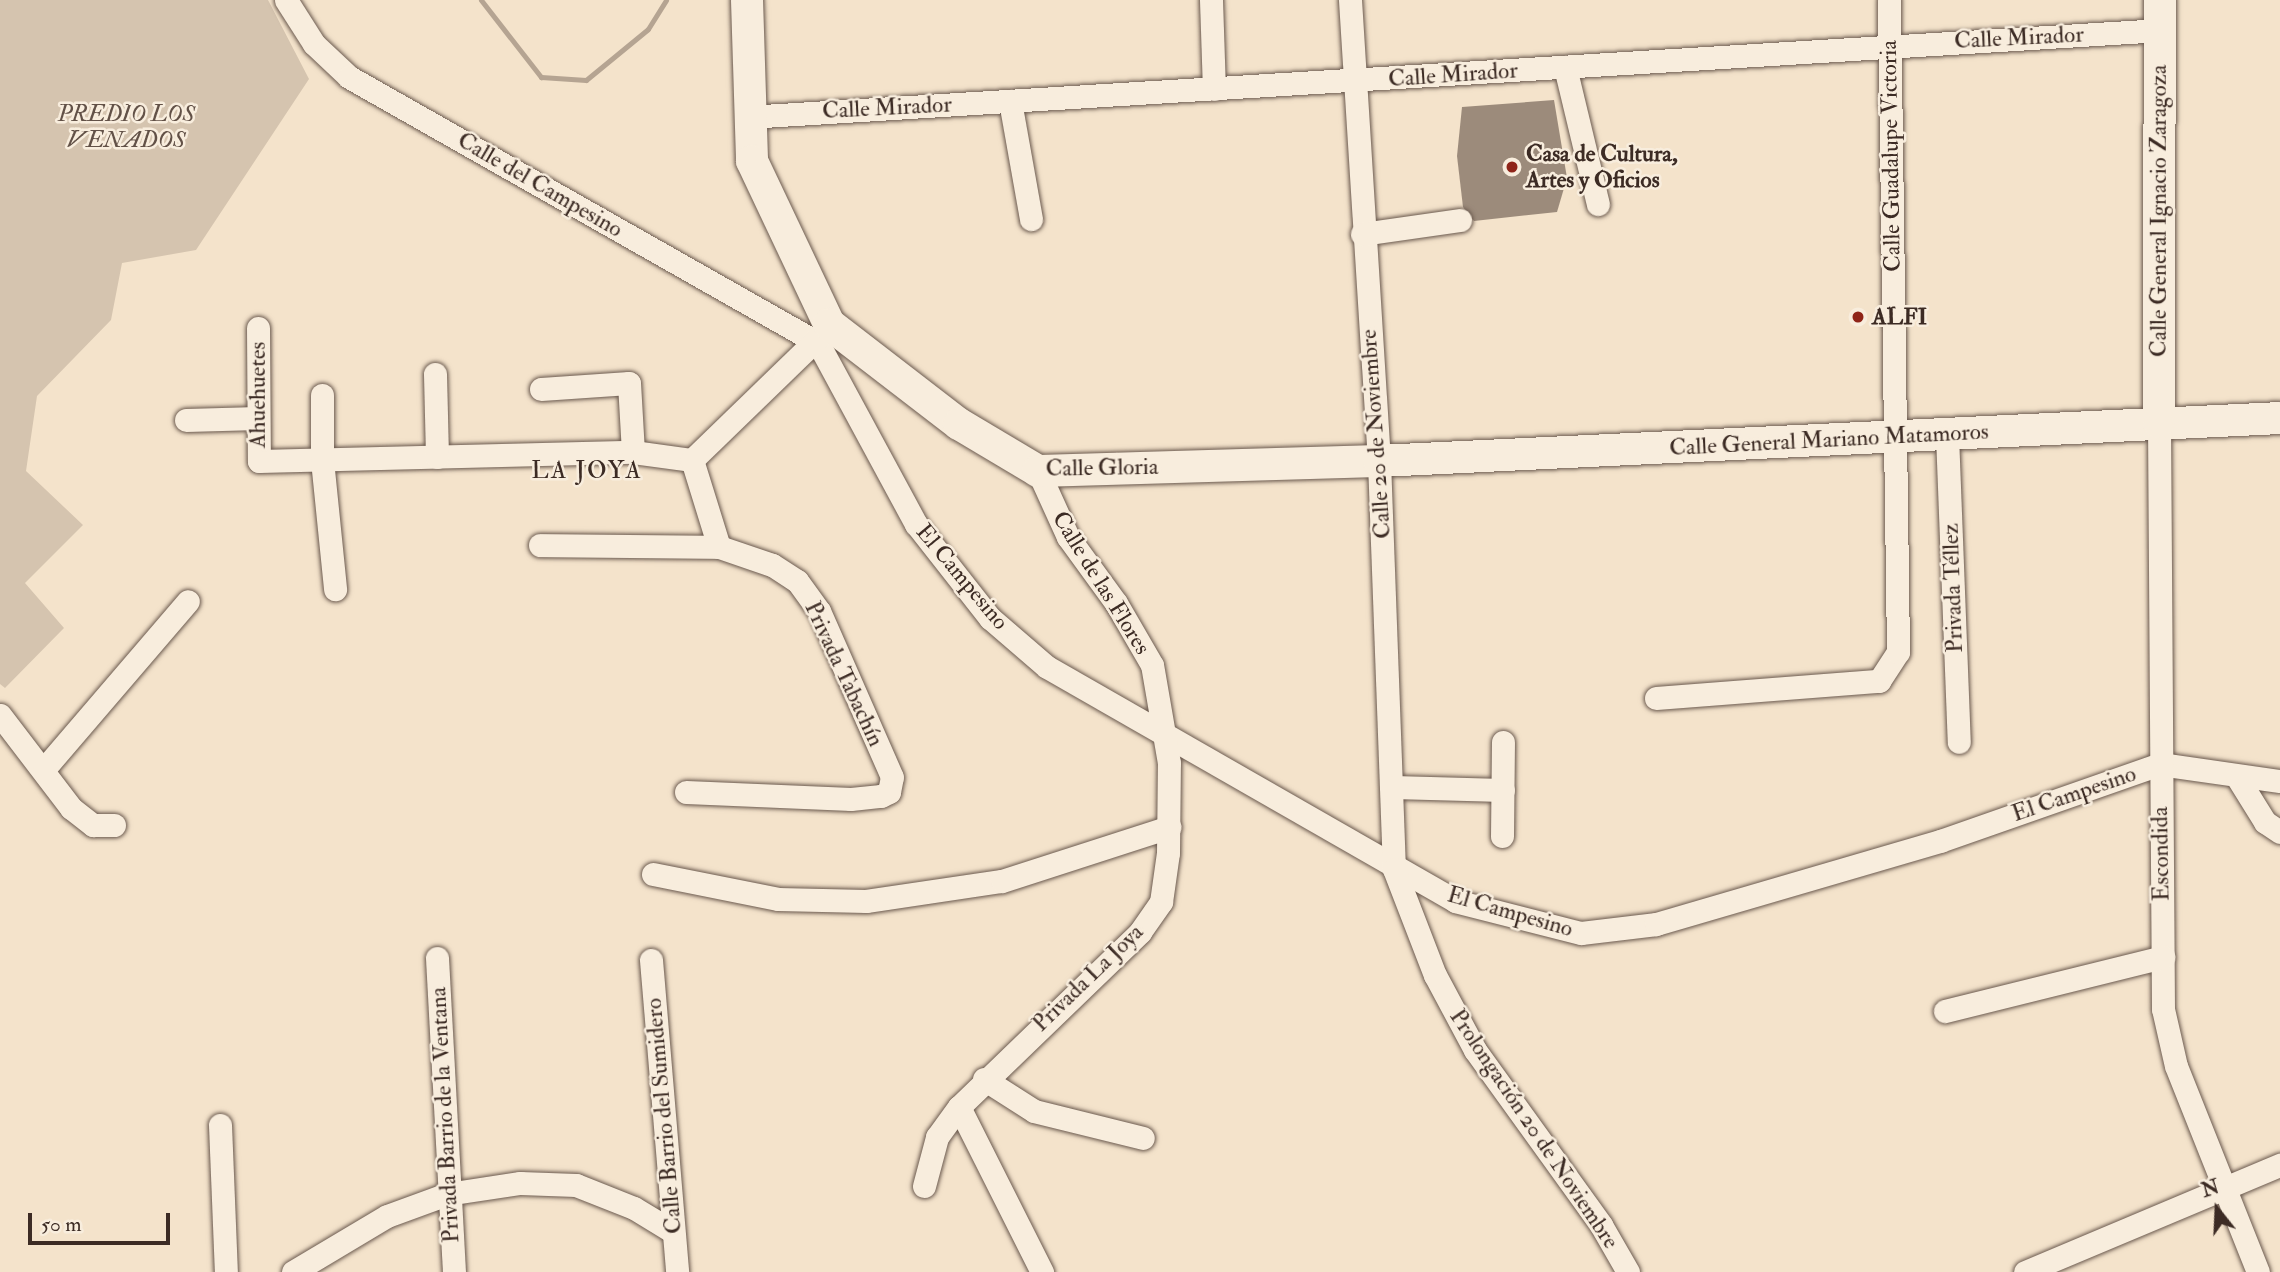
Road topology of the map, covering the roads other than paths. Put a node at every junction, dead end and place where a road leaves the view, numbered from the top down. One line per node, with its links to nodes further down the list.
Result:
1 (286, 0): 18 (street, Calle del Campesino)
2 (747, 0): 12 (main road)
3 (1211, 0): 10 (street)
4 (1350, 0): 9 (street, Calle 20 de Noviembre)
5 (1889, 0): 7 (street, Calle Guadalupe Victoria)
6 (2160, 15): 7 (street, Calle Mirador); 25 (main road, Calle General Ignacio Zaragoza)
7 (1889, 46): 8 (street, Calle Mirador); 27 (street, Calle Guadalupe Victoria)
8 (1565, 67): 9 (street, Calle Mirador); 13 (street)
9 (1354, 81): 10 (street, Calle Mirador); 16 (street, Calle 20 de Noviembre)
10 (1214, 89): 11 (street, Calle Mirador)
11 (1010, 102): 12 (street, Calle Mirador); 14 (street)
12 (747, 117): 18 (main road)
13 (1598, 204)
14 (1031, 219)
15 (1460, 220): 16 (street)
16 (1362, 234): 32 (street, Calle 20 de Noviembre)
17 (258, 328): 22 (street, Ahuehuetes)
18 (823, 334): 31 (street); 33 (main road, Calle Gloria); 40 (street, El Campesino)
19 (435, 374): 29 (street)
20 (541, 389): 28 (street)
21 (322, 395): 30 (street)
22 (258, 418): 24 (street); 30 (street, Ahuehuetes)
23 (2280, 418): 25 (main road, Calle General Mariano Matamoros)
24 (186, 420)
25 (2159, 422): 26 (main road, Calle General Mariano Matamoros); 43 (street, Escondida)
26 (1947, 435): 27 (main road, Calle General Mariano Matamoros); 41 (street, Privada Téllez)
27 (1894, 438): 32 (main road, Calle General Mariano Matamoros); 38 (street, Calle Guadalupe Victoria)
28 (633, 452): 29 (street); 31 (street)
29 (437, 457): 30 (street)
30 (322, 460): 36 (street)
31 (692, 460): 35 (street)
32 (1379, 461): 33 (main road, Calle Gloria); 47 (street, Calle 20 de Noviembre)
33 (1038, 471): 40 (street, Calle de las Flores)
34 (540, 545): 35 (street, Privada Tabachín)
35 (719, 547): 49 (street, Privada Tabachín)
36 (335, 589)
37 (188, 601): 44 (street)
38 (1656, 698)
39 (0, 715): 44 (street)
40 (1167, 738): 51 (street, Privada La Joya); 54 (street, El Campesino)
41 (1959, 741)
42 (1503, 742): 48 (street)
43 (2160, 764): 45 (street, El Campesino); 54 (street, El Campesino); 56 (street, Escondida)
44 (44, 769): 50 (street)
45 (2237, 777): 46 (street, El Campesino); 52 (street)
46 (2280, 781)
47 (1394, 787): 48 (street); 54 (street, Calle 20 de Noviembre)
48 (1503, 790): 53 (street)
49 (686, 792)
50 (114, 825)
51 (1169, 827): 55 (street); 60 (street, Privada La Joya)
52 (2280, 832)
53 (1502, 836)
54 (1394, 869): 74 (street, Prolongación 20 de Noviembre)
55 (653, 874)
56 (2163, 957): 59 (street); 66 (street, Escondida)
57 (437, 958): 67 (street, Privada Barrio de la Ventana)
58 (651, 960): 68 (street, Calle Barrio del Sumidero)
59 (1945, 1011)
60 (984, 1079): 61 (street, Privada La Joya); 63 (street)
61 (959, 1107): 65 (street, Privada La Joya); 69 (street)
62 (220, 1125): 70 (street)
63 (1143, 1138)
64 (2280, 1166): 66 (street)
65 (925, 1186)
66 (2224, 1191): 75 (street); 76 (street, Escondida)
67 (447, 1194): 68 (street); 71 (street); 72 (street, Privada Barrio de la Ventana)
68 (672, 1231): 73 (street, Calle Barrio del Sumidero)
69 (1032, 1269)
70 (226, 1272)
71 (293, 1272)
72 (454, 1272)
73 (677, 1272)
74 (1628, 1272)
75 (2025, 1272)
76 (2258, 1272)

